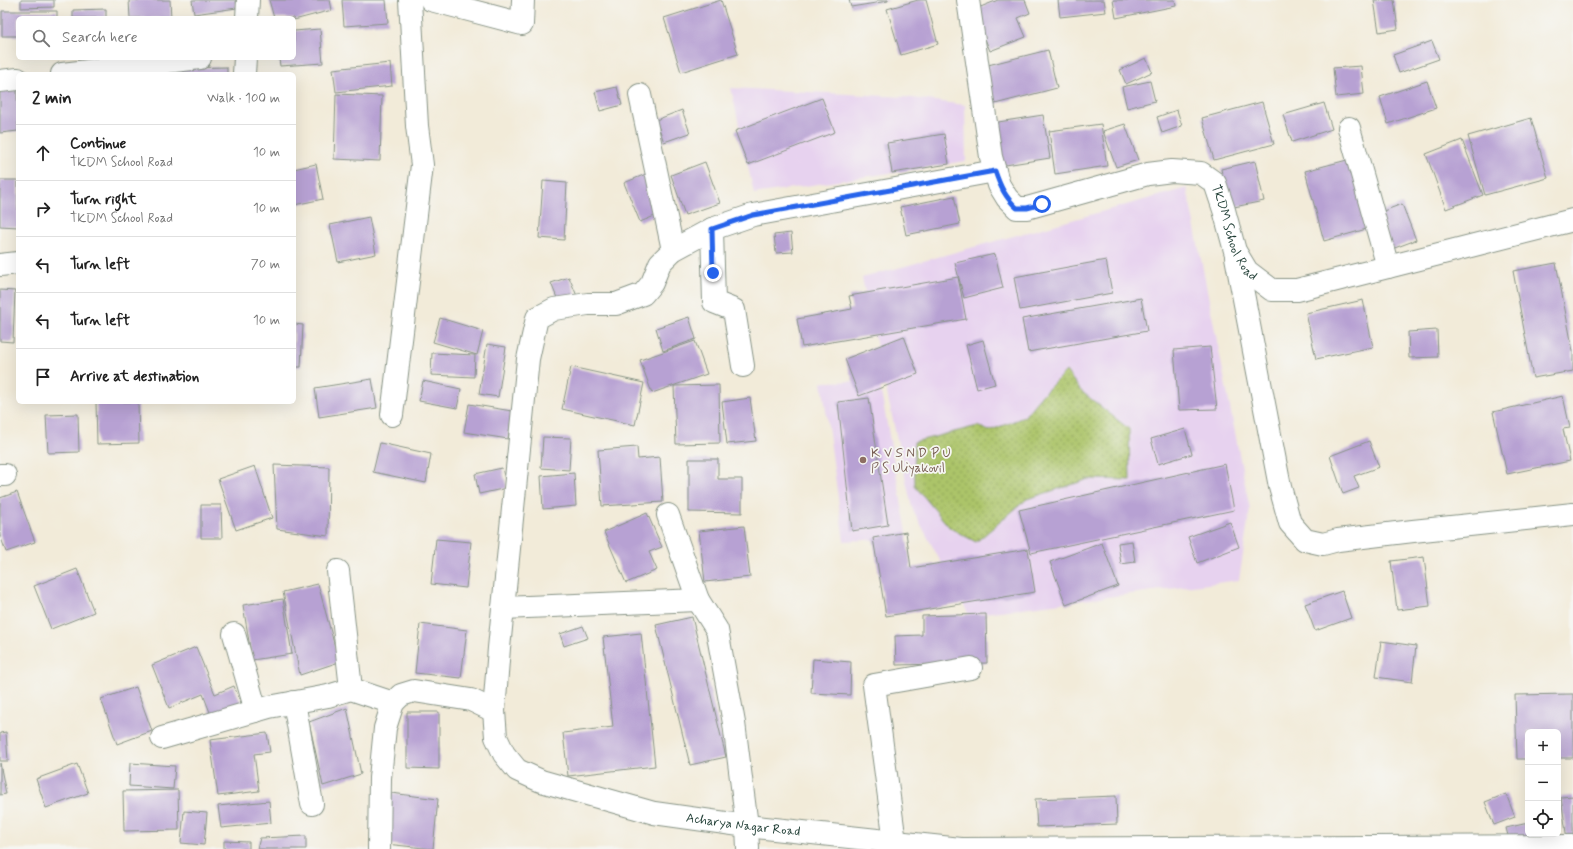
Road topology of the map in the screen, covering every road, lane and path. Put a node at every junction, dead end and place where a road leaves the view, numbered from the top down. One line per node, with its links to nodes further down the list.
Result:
1 (248, 0): 6 (street)
2 (410, 0): 24 (street)
3 (431, 0): 4 (street)
4 (523, 0)
5 (968, 0): 15 (street, TKDM School Road)
6 (247, 16)
7 (183, 60): 9 (street)
8 (245, 60): 10 (street)
9 (79, 72)
10 (244, 72)
11 (16, 79): 12 (street)
12 (0, 81)
13 (640, 95): 18 (street)
14 (1349, 128): 22 (street)
15 (995, 171): 17 (street, Acharya Nagar Road); 19 (street, TKDM School Road)
16 (1573, 220): 22 (street, TKDM School Road)
17 (712, 229): 18 (street, Acharya Nagar Road); 23 (street)
18 (673, 250): 29 (street, Acharya Nagar Road)
19 (1235, 251): 22 (street, TKDM School Road); 25 (street)
20 (16, 263): 21 (street)
21 (0, 265)
22 (1388, 266)
23 (743, 366)
24 (392, 415)
25 (1573, 514)
26 (668, 515): 28 (street)
27 (338, 571): 32 (street)
28 (698, 600): 29 (street); 39 (street)
29 (503, 608): 36 (street, Acharya Nagar Road)
30 (234, 634): 35 (street)
31 (971, 668): 41 (street)
32 (351, 689): 33 (street); 34 (street)
33 (294, 702): 35 (street); 38 (street)
34 (393, 703): 36 (street); 43 (street)
35 (256, 711): 37 (street)
36 (494, 711): 39 (street, Acharya Nagar Road)
37 (162, 738)
38 (312, 804)
39 (747, 826): 40 (street, Acharya Nagar Road); 44 (street)
40 (825, 841): 41 (street, Acharya Nagar Road)
41 (895, 842): 45 (street, Acharya Nagar Road)
42 (1573, 846): 45 (street, Acharya Nagar Road)
43 (379, 849)
44 (748, 849)
45 (961, 849)

